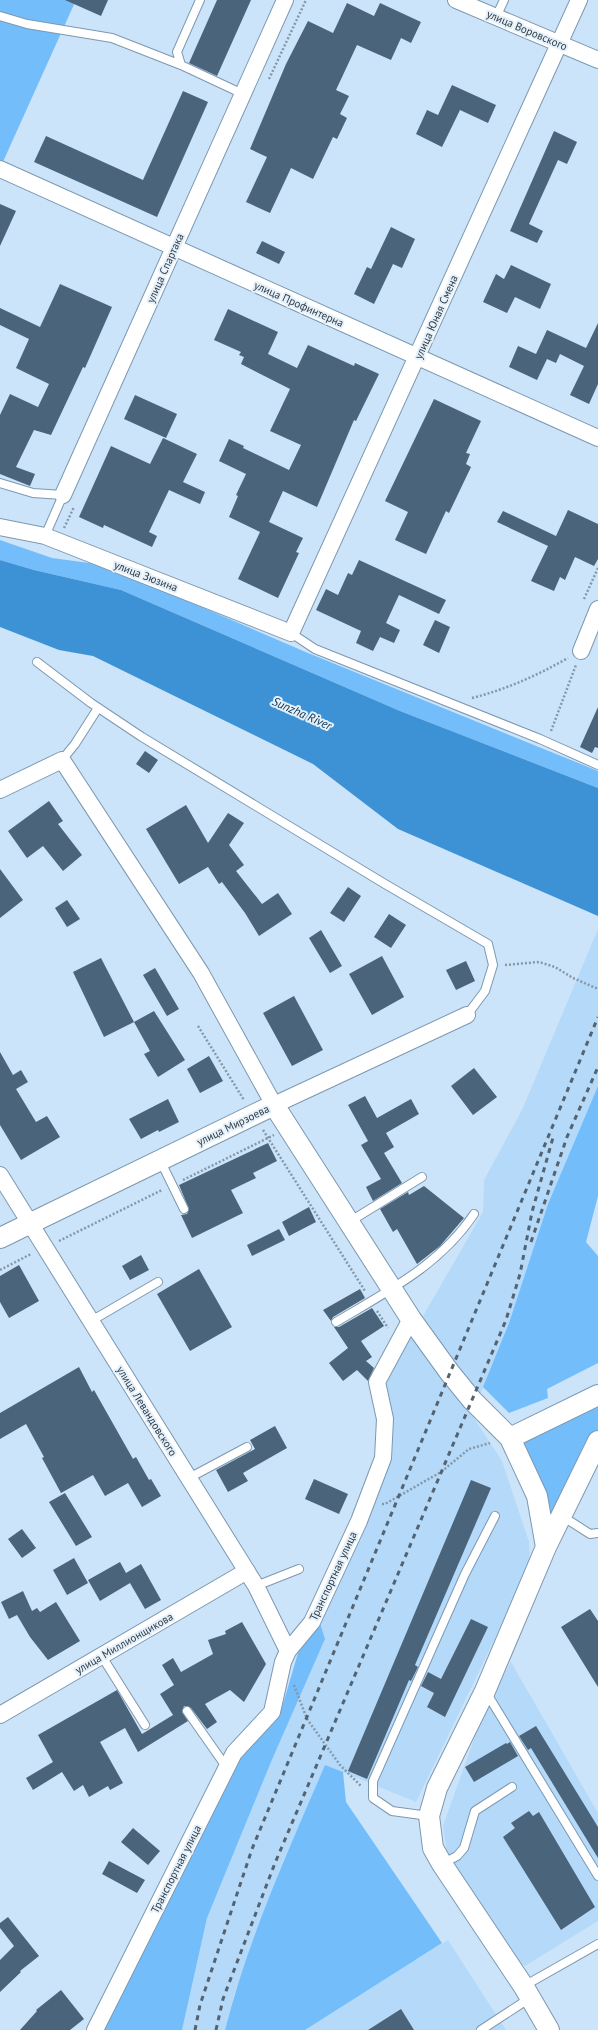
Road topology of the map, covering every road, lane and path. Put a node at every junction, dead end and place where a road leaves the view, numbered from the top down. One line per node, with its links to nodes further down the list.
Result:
1 (200, 0): 10 (lane)
2 (285, 0): 11 (street, улица Спартака)
3 (456, 0): 7 (street, улица Воровского)
4 (504, 0): 7 (lane)
5 (579, 0): 8 (street, улица Юная Смена)
6 (0, 16): 10 (lane)
7 (496, 17): 8 (street, улица Воровского)
8 (559, 43): 9 (street, улица Воровского); 14 (street, улица Юная Смена)
9 (598, 60)
10 (181, 65): 11 (lane)
11 (242, 94): 13 (street, улица Спартака)
12 (0, 169): 13 (street, улица Профинтерна)
13 (174, 248): 14 (street, улица Профинтерна); 17 (street, улица Спартака)
14 (417, 358): 15 (street, улица Профинтерна); 23 (street, улица Юная Смена)
15 (598, 438)
16 (0, 483): 17 (lane)
17 (64, 495): 19 (lane, улица Спартака)
18 (0, 527): 19 (street, улица Зюзина)
19 (45, 536): 23 (street, улица Зюзина)
20 (598, 568): 21 (path)
21 (583, 603)
22 (598, 609): 24 (street)
23 (291, 633): 26 (lane)
24 (581, 651): 26 (path); 28 (path)
25 (37, 662): 27 (lane)
26 (450, 703): 28 (lane)
27 (98, 708): 29 (lane); 32 (lane)
28 (547, 742): 30 (lane)
29 (62, 760): 31 (street); 36 (street)
30 (598, 765)
31 (0, 790)
32 (493, 965): 33 (path); 34 (lane)
33 (598, 989)
34 (467, 1015): 36 (street, улица Мирзоева)
35 (198, 1026): 37 (path)
36 (274, 1105): 37 (street, улица Мирзоева); 38 (street)
37 (254, 1115): 39 (path); 40 (street, улица Мирзоева)
38 (288, 1128): 39 (path); 46 (street)
39 (268, 1138): 43 (path); 53 (path)
40 (160, 1160): 43 (lane); 47 (street, улица Мирзоева)
41 (0, 1175): 47 (street, улица Левандовского)
42 (422, 1177): 46 (lane)
43 (172, 1185): 44 (lane); 49 (path)
44 (184, 1209)
45 (474, 1214): 52 (lane)
46 (349, 1222): 52 (street)
47 (31, 1223): 48 (street, улица Мирзоева); 49 (street, улица Левандовского)
48 (0, 1238)
49 (46, 1247): 50 (path); 55 (street, улица Левандовского)
50 (0, 1270)
51 (158, 1282): 55 (lane)
52 (391, 1288): 53 (lane); 54 (street)
53 (371, 1301): 56 (lane); 57 (path)
54 (412, 1319): 57 (street, Транспортная улица); 59 (street)
55 (91, 1321): 63 (street, улица Левандовского)
56 (336, 1322)
57 (398, 1344): 72 (street, Транспортная улица)
58 (598, 1395): 59 (street)
59 (510, 1438): 68 (street)
60 (598, 1441): 66 (street)
61 (247, 1447): 63 (lane)
62 (469, 1449): 64 (path)
63 (188, 1478): 70 (street, улица Левандовского)
64 (385, 1504)
65 (495, 1516): 81 (lane)
66 (562, 1516): 67 (lane); 68 (street)
67 (598, 1533)
68 (546, 1547): 74 (street)
69 (299, 1569): 71 (lane)
70 (247, 1570): 71 (street, улица Левандовского); 73 (street, улица Миллионщикова)
71 (256, 1586): 72 (street, улица Левандовского)
72 (288, 1651): 79 (street, Транспортная улица)
73 (101, 1656): 77 (street, улица Миллионщикова); 78 (lane)
74 (485, 1691): 82 (street); 84 (lane)
75 (301, 1700): 81 (path)
76 (187, 1712): 79 (lane)
77 (0, 1714)
78 (145, 1725)
79 (227, 1768): 87 (street, Транспортная улица)
80 (512, 1787): 83 (lane)
81 (373, 1798): 82 (lane)
82 (429, 1816): 83 (street)
83 (442, 1864): 86 (street)
84 (598, 1876)
85 (598, 1944): 86 (lane)
86 (527, 1992): 88 (lane); 89 (street)
87 (95, 2030)
88 (481, 2030)
89 (549, 2030)

